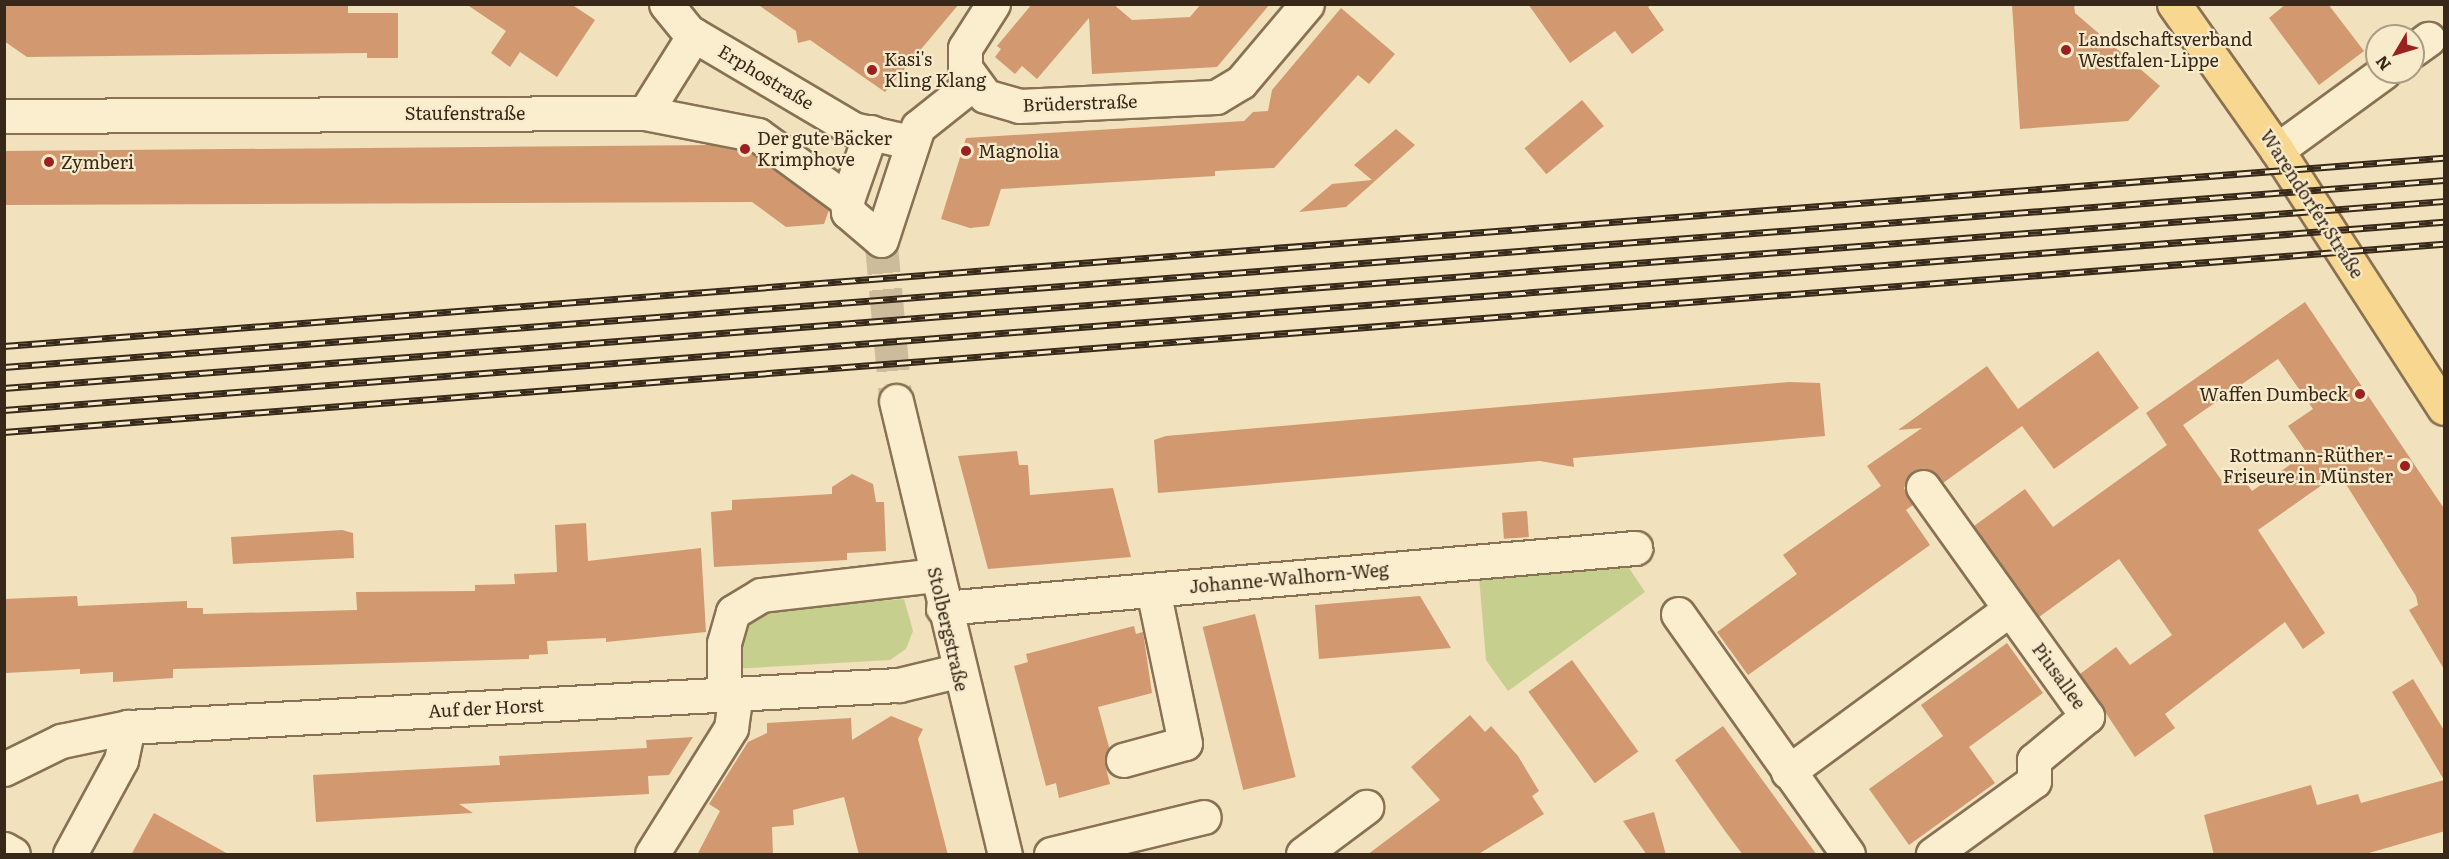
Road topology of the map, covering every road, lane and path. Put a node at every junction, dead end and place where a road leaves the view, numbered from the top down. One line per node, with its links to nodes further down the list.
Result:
1 (666, 4): 5 (street, Erphostraße)
2 (993, 4): 6 (street)
3 (1307, 4): 6 (street, Brüderstraße)
4 (2174, 4): 12 (main road, Warendorfer Straße)
5 (692, 33): 8 (street); 10 (street, Erphostraße)
6 (972, 84): 11 (street)
7 (2368, 84): 12 (street)
8 (641, 112): 9 (street, Staufenstraße); 13 (street, Staufenstraße)
9 (4, 116)
10 (871, 132): 11 (street, Erphostraße); 13 (street)
11 (910, 142): 13 (street, Staufenstraße)
12 (2277, 150): 15 (main road, Warendorfer Straße)
13 (847, 200)
14 (896, 402): 18 (street, Stolbergstraße)
15 (2445, 408)
16 (1923, 487): 21 (street, Piusallee)
17 (1635, 548): 19 (street, Johanne-Walhorn-Weg)
18 (936, 575): 20 (street, Stolbergstraße); 24 (street)
19 (1153, 590): 20 (street, Johanne-Walhorn-Weg); 27 (street)
20 (943, 608): 23 (street, Stolbergstraße)
21 (2010, 609): 28 (street); 39 (street, Piusallee)
22 (1678, 614): 28 (street)
23 (957, 671): 24 (street, Auf der Horst); 35 (street, Stolbergstraße)
24 (730, 694): 25 (street, Auf der Horst); 34 (street)
25 (128, 727): 26 (street, Auf der Horst); 33 (street)
26 (9, 758)
27 (1122, 760)
28 (1788, 772): 38 (street)
29 (1366, 807): 37 (street)
30 (1204, 817): 36 (street)
31 (4, 849): 32 (street)
32 (13, 855)
33 (70, 855)
34 (652, 855)
35 (1005, 855)
36 (1051, 855)
37 (1303, 855)
38 (1848, 855)
39 (1933, 855)

